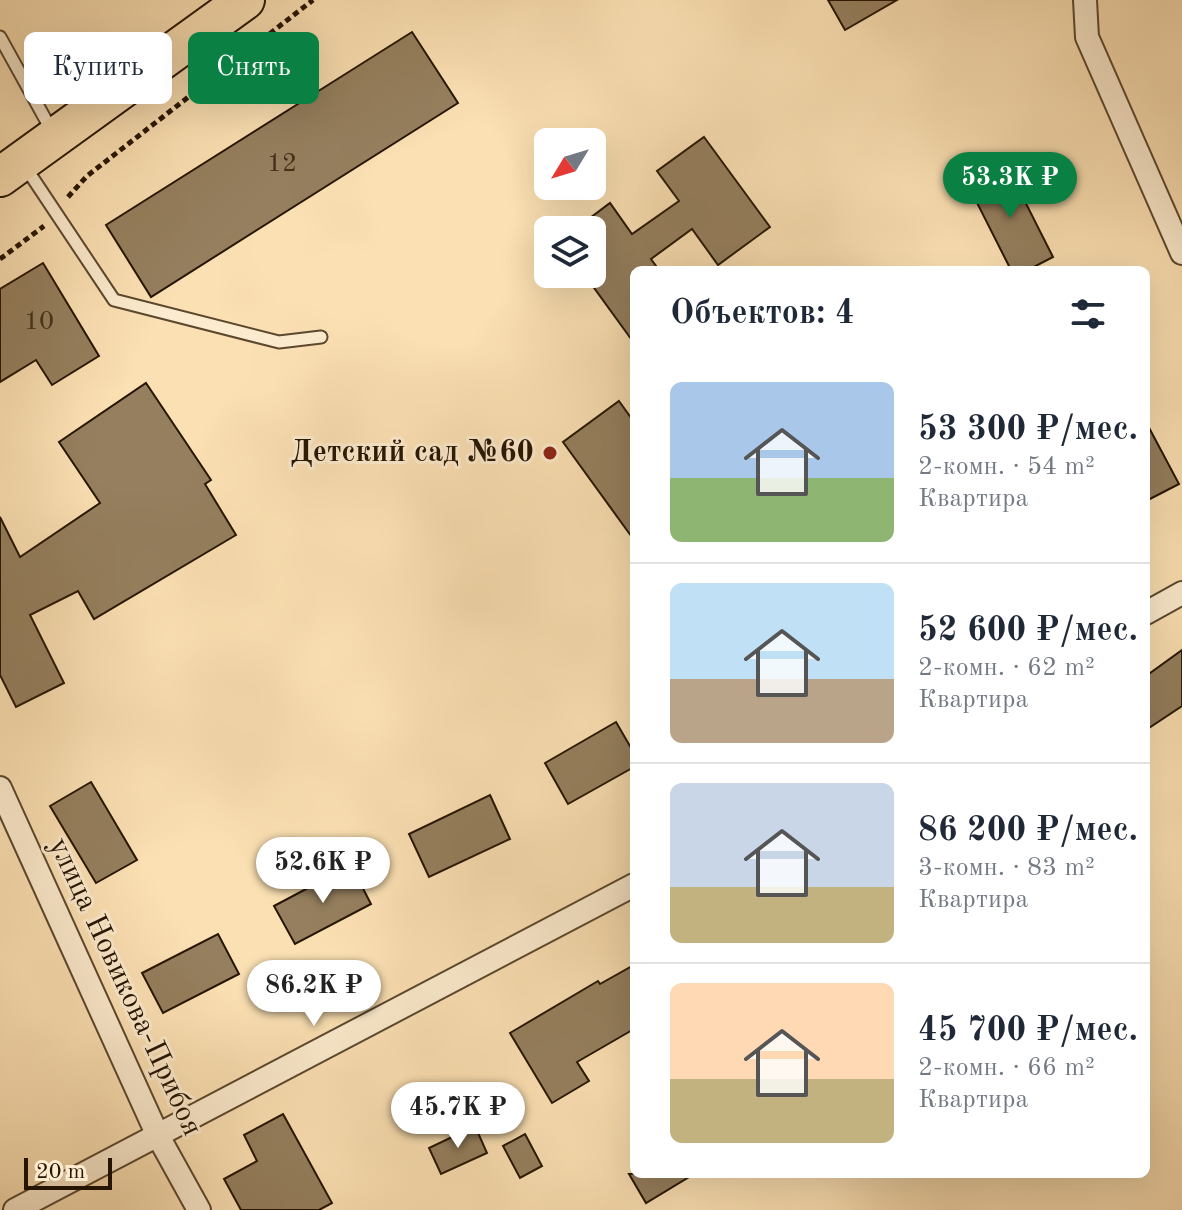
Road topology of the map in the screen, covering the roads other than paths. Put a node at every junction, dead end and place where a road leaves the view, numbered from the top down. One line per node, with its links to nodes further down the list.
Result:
1 (245, 0): 4 (highway)
2 (1085, 0): 6 (street)
3 (0, 37): 4 (lane)
4 (55, 137): 5 (highway)
5 (10, 169): 7 (lane)
6 (1182, 253)
7 (321, 337)
8 (1182, 593): 9 (street)
9 (1150, 611)
10 (0, 788): 12 (street, улица Новикова-Прибоя)
11 (630, 887): 12 (street)
12 (158, 1136): 13 (street); 14 (street, улица Новикова-Прибоя)
13 (15, 1210)
14 (199, 1210)

